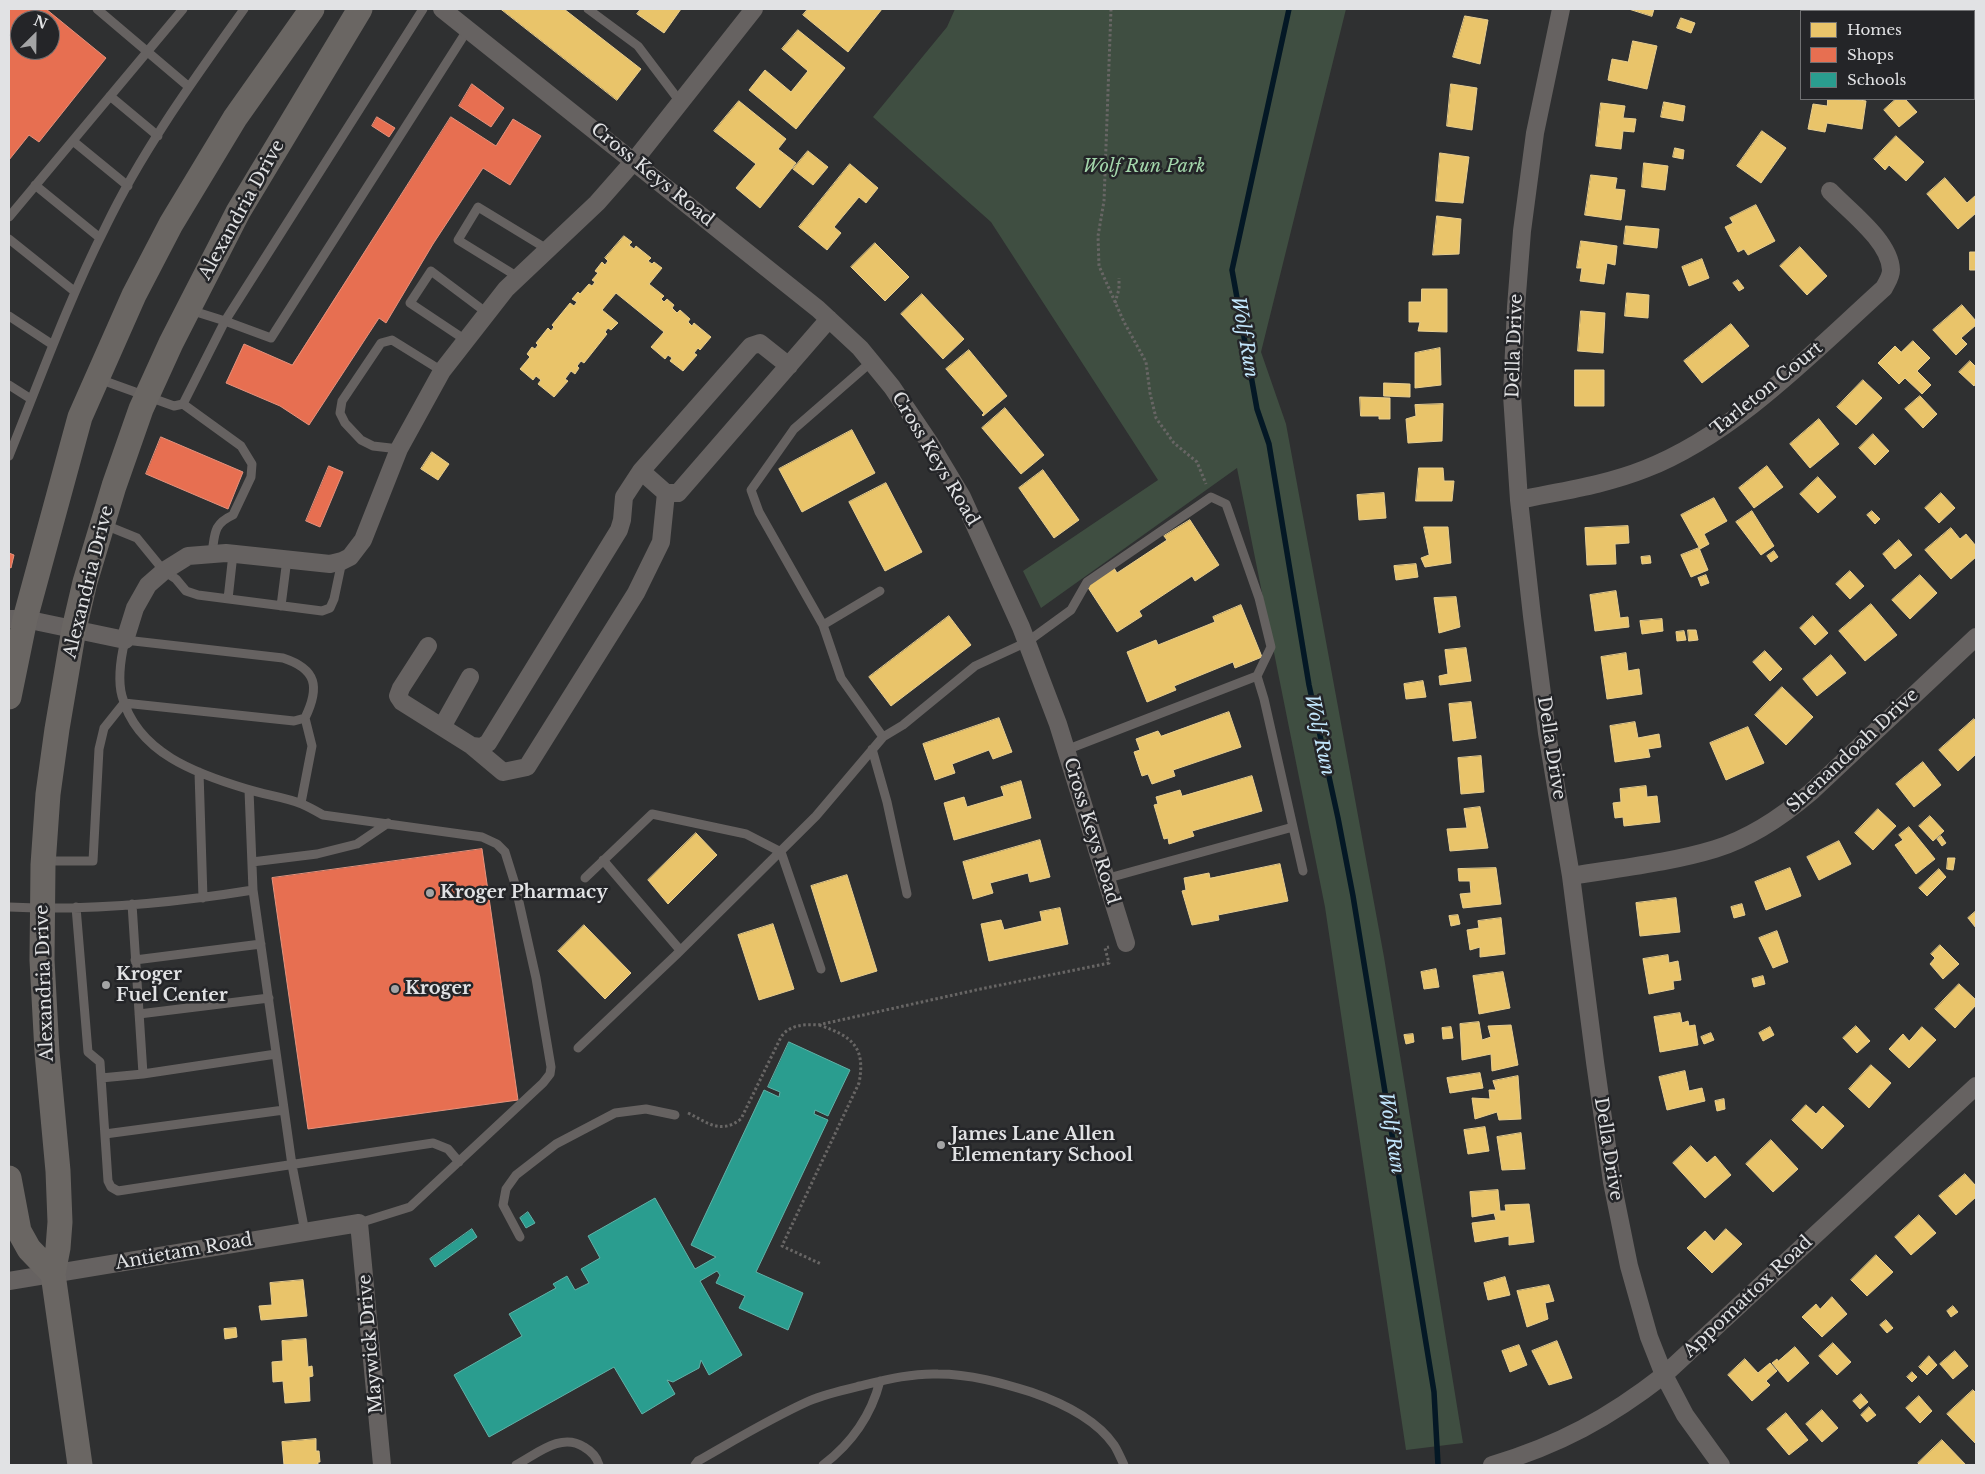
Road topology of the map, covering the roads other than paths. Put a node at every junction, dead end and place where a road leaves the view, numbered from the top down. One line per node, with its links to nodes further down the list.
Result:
1 (97, 9): 12 (lane)
2 (183, 9): 12 (lane)
3 (244, 9): 13 (lane)
4 (312, 9): 38 (main road)
5 (360, 9): 28 (main road, Alexandria Drive)
6 (423, 9): 32 (lane)
7 (442, 9): 11 (street, Cross Keys Road)
8 (588, 9): 15 (lane)
9 (754, 9): 15 (street)
10 (1561, 9): 47 (street, Della Drive)
11 (468, 29): 18 (street, Cross Keys Road); 32 (lane)
12 (148, 52): 13 (lane); 14 (lane)
13 (189, 87): 16 (lane)
14 (110, 96): 16 (lane); 17 (lane)
15 (681, 103): 18 (street)
16 (158, 136): 20 (lane)
17 (73, 141): 19 (lane); 20 (lane)
18 (634, 161): 25 (street); 31 (street, Cross Keys Road)
19 (35, 186): 22 (lane); 23 (lane)
20 (128, 186): 23 (lane)
21 (1830, 191): 47 (street, Tarleton Court)
22 (9, 217)
23 (100, 238): 27 (lane)
24 (9, 239): 27 (lane)
25 (547, 249): 26 (street); 26 (lane)
26 (518, 277): 29 (street)
27 (74, 291): 34 (lane)
28 (188, 309): 32 (lane); 40 (main road, Alexandria Drive)
29 (487, 313): 33 (street); 33 (lane)
30 (9, 316): 34 (lane)
31 (829, 318): 35 (street, Cross Keys Road); 36 (street)
32 (225, 321): 42 (lane)
33 (467, 341): 37 (street)
34 (53, 345): 41 (lane)
35 (871, 362): 58 (lane); 62 (street, Cross Keys Road)
36 (789, 366): 45 (street); 46 (street)
37 (442, 371): 43 (street); 43 (lane)
38 (97, 378): 40 (lane); 57 (main road)
39 (9, 385): 41 (lane)
40 (147, 397): 42 (lane); 48 (main road, Alexandria Drive)
41 (31, 399): 44 (lane)
42 (183, 404): 49 (lane)
43 (399, 449): 52 (street)
44 (9, 453)
45 (641, 471): 46 (street); 71 (street)
46 (666, 493): 71 (street)
47 (1520, 500): 84 (street, Della Drive)
48 (102, 524): 53 (lane); 59 (main road, Alexandria Drive)
49 (212, 553): 50 (street); 53 (street)
50 (233, 554): 51 (street); 55 (lane)
51 (287, 559): 52 (street); 56 (lane)
52 (342, 561): 56 (lane)
53 (164, 571): 55 (lane); 61 (street)
54 (880, 591): 58 (lane)
55 (228, 599): 56 (lane)
56 (281, 606)
57 (17, 619): 59 (street); 66 (main road)
58 (822, 625): 70 (lane)
59 (74, 629): 61 (street); 81 (main road, Alexandria Drive)
60 (1976, 637): 84 (street, Shenandoah Drive)
61 (124, 640): 67 (lane); 68 (lane)
62 (1027, 642): 64 (lane); 70 (lane); 73 (street, Cross Keys Road)
63 (428, 646): 69 (street)
64 (1257, 676): 73 (lane); 78 (lane)
65 (470, 677): 69 (street)
66 (9, 697)
67 (124, 702): 68 (lane); 74 (lane); 81 (lane)
68 (305, 718): 76 (lane)
69 (442, 727): 71 (street)
70 (883, 737): 72 (lane)
71 (472, 746)
72 (872, 749): 79 (lane); 88 (lane)
73 (1066, 750): 86 (street, Cross Keys Road)
74 (199, 772): 75 (lane); 89 (lane)
75 (249, 790): 76 (lane); 82 (lane)
76 (301, 804): 77 (lane)
77 (388, 823): 82 (lane); 109 (lane)
78 (1293, 827): 83 (lane); 86 (lane)
79 (781, 852): 80 (lane); 96 (lane); 98 (lane)
80 (603, 860): 85 (lane); 96 (lane)
81 (43, 861): 93 (main road, Alexandria Drive)
82 (252, 862): 87 (lane)
83 (1303, 871)
84 (1571, 876): 117 (street, Della Drive)
85 (584, 878)
86 (1106, 878): 94 (street, Cross Keys Road)
87 (253, 890): 89 (lane); 95 (lane)
88 (907, 894)
89 (203, 898): 90 (lane)
90 (132, 904): 92 (lane); 97 (lane)
91 (9, 907): 93 (lane)
92 (76, 907): 93 (lane); 104 (lane)
93 (42, 909): 115 (main road, Alexandria Drive)
94 (1126, 943)
95 (261, 944): 97 (lane); 99 (lane)
96 (680, 950): 101 (lane)
97 (135, 960): 100 (lane)
98 (821, 969)
99 (268, 998): 100 (lane); 102 (lane)
100 (139, 1014): 103 (lane)
101 (578, 1048)
102 (276, 1054): 103 (lane); 106 (lane)
103 (143, 1074): 104 (lane)
104 (101, 1078): 108 (lane)
105 (1976, 1086): 117 (street, Appomattox Road)
106 (284, 1110): 108 (lane); 110 (lane)
107 (675, 1115): 114 (lane)
108 (105, 1134): 110 (lane)
109 (459, 1162): 110 (lane); 112 (lane)
110 (292, 1165): 113 (lane)
111 (9, 1178): 115 (main road)
112 (359, 1223): 113 (street, Antietam Road); 120 (street, Maywick Drive)
113 (305, 1232): 115 (street, Antietam Road)
114 (520, 1237)
115 (53, 1274): 116 (street, Antietam Road); 119 (main road, Alexandria Drive)
116 (9, 1281)
117 (1664, 1375): 126 (street, Appomattox Road); 127 (street, Della Drive)
118 (880, 1381): 123 (lane); 124 (lane); 125 (lane)
119 (80, 1465)
120 (382, 1465)
121 (516, 1465): 122 (lane)
122 (599, 1465)
123 (695, 1465)
124 (823, 1465)
125 (1124, 1465)
126 (1492, 1465)
127 (1721, 1465)

